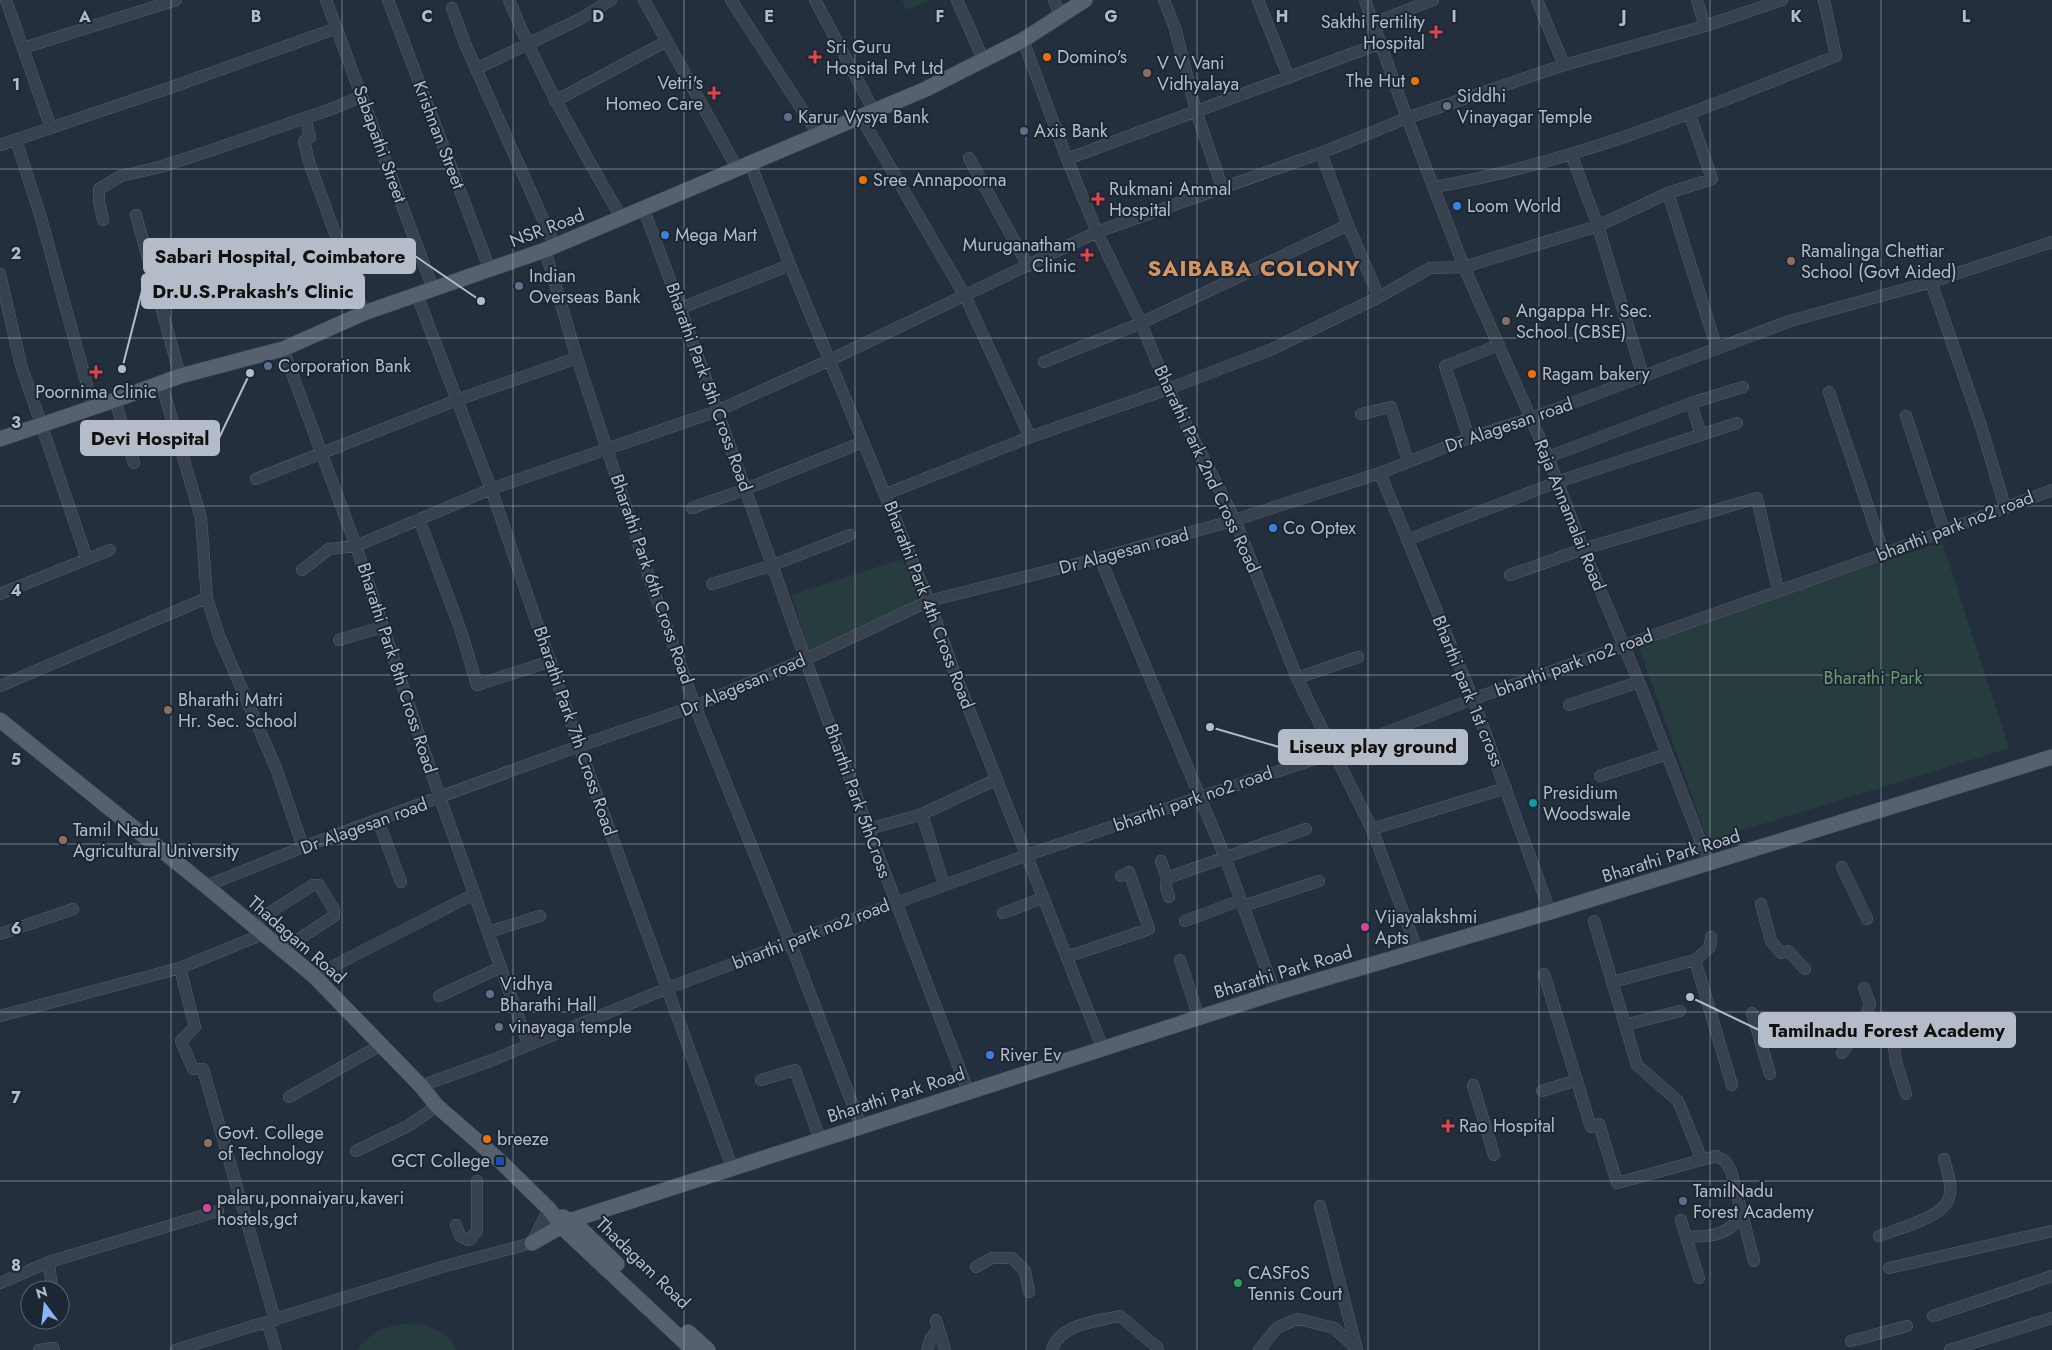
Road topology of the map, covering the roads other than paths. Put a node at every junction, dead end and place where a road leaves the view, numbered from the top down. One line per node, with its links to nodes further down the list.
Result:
1 (6, 0): 30 (street)
2 (176, 0): 30 (street)
3 (326, 0): 25 (street, Sabapathi Street)
4 (388, 0): 66 (street, Krishnan Street)
5 (509, 0): 29 (street)
6 (611, 0): 29 (street)
7 (644, 0): 27 (street, Bharathi Park 4th Cross Road)
8 (731, 0): 43 (street)
9 (815, 0): 38 (street)
10 (957, 0): 31 (street)
11 (1054, 0): 22 (street)
12 (1085, 0): 22 (main road, NSR Road)
13 (1164, 0): 37 (street)
14 (1258, 0): 34 (street)
15 (1366, 0): 23 (street, Raja Annamalai Road)
16 (1433, 0): 23 (street)
17 (1537, 0): 32 (street)
18 (1697, 0): 24 (street)
19 (1782, 0): 24 (street)
20 (1824, 0): 39 (street)
21 (452, 8): 33 (street, Bharathi Park 6th Cross Road)
22 (1060, 16): 26 (main road, NSR Road)
23 (1374, 23): 28 (street, Raja Annamalai Road)
24 (1706, 26): 32 (street)
25 (337, 28): 35 (street, Sabapathi Street); 42 (street)
26 (1023, 40): 31 (main road, NSR Road); 49 (street, Bharathi Park 2nd Cross Road)
27 (667, 41): 36 (street); 50 (street, Bharathi Park 4th Cross Road)
28 (1382, 43): 34 (street); 41 (street, Raja Annamalai Road)
29 (527, 45): 33 (street); 36 (street)
30 (23, 48): 42 (street)
31 (982, 59): 38 (main road, NSR Road)
32 (1564, 65): 41 (street)
33 (476, 69): 62 (street, Bharathi Park 6th Cross Road)
34 (1289, 78): 37 (street)
35 (362, 96): 40 (street); 69 (street, Sabapathi Street)
36 (555, 101): 56 (street)
37 (1196, 111): 49 (street); 51 (street)
38 (868, 114): 43 (main road, NSR Road); 71 (street)
39 (1690, 115): 47 (street); 53 (street)
40 (304, 118): 57 (street); 74 (street)
41 (1407, 118): 46 (street); 52 (street, Raja Annamalai Road)
42 (51, 128): 44 (street)
43 (818, 134): 50 (main road, NSR Road)
44 (16, 140): 45 (street); 91 (street)
45 (0, 145)
46 (1321, 154): 51 (street); 58 (street)
47 (1571, 154): 52 (street); 59 (street)
48 (969, 158): 64 (street)
49 (1067, 159): 60 (street, Bharathi Park 2nd Cross Road)
50 (744, 166): 54 (main road, NSR Road); 63 (street, Bharathi Park 4th Cross Road)
51 (1222, 187): 60 (street)
52 (1434, 187): 65 (street, Raja Annamalai Road)
53 (1668, 193): 59 (street); 78 (street)
54 (644, 210): 56 (main road, NSR Road); 73 (street, Bharathi Park 5th Cross Road)
55 (136, 215): 82 (street)
56 (622, 219): 62 (main road, NSR Road)
57 (103, 220)
58 (1348, 225): 72 (street); 75 (street)
59 (1598, 226): 65 (street); 83 (street)
60 (1097, 232): 64 (street); 75 (street, Bharathi Park 2nd Cross Road)
61 (2052, 242): 68 (street, Dr Alagesan road)
62 (550, 248): 66 (main road, NSR Road); 79 (street, Bharathi Park 6th Cross Road)
63 (790, 265): 73 (street); 80 (street, Bharathi Park 4th Cross Road)
64 (1028, 266): 71 (street)
65 (1464, 267): 72 (street); 76 (street, Raja Annamalai Road)
66 (490, 270): 69 (main road, NSR Road)
67 (0, 274): 97 (street)
68 (1931, 282): 78 (street, Dr Alagesan road); 115 (street)
69 (433, 288): 70 (main road, NSR Road)
70 (417, 295): 74 (main road, NSR Road); 89 (street, Bharathi Park 7th Cross Road)
71 (965, 296): 80 (street); 99 (street)
72 (1380, 297): 86 (street)
73 (681, 308): 92 (street, Bharathi Park 5th Cross Road)
74 (364, 313): 77 (main road, NSR Road)
75 (1141, 323): 81 (street); 86 (street, Bharathi Park 2nd Cross Road)
76 (1499, 345): 95 (street, Raja Annamalai Road); 100 (street)
77 (284, 349): 82 (main road, NSR Road); 104 (street, Bharathi Park 8th Cross Road)
78 (1717, 349): 83 (street, Dr Alagesan road)
79 (578, 358): 89 (street); 103 (street, Bharathi Park 6th Cross Road)
80 (830, 360): 92 (street); 102 (street, Bharathi Park 4th Cross Road)
81 (1044, 362)
82 (180, 376): 84 (main road, NSR Road)
83 (1642, 376): 95 (street, Dr Alagesan road)
84 (161, 382): 88 (main road, NSR Road); 134 (street)
85 (1743, 387): 90 (street)
86 (1168, 389): 99 (street); 118 (street, Bharathi Park 2nd Cross Road)
87 (1829, 392): 125 (street)
88 (115, 400): 91 (main road, NSR Road); 107 (street)
89 (456, 400): 104 (street); 111 (street, Bharathi Park 7th Cross Road)
90 (1690, 403): 98 (street); 105 (street)
91 (93, 407): 97 (main road, NSR Road)
92 (717, 411): 103 (street); 112 (street, Bharathi Park 5th Cross Road)
93 (1361, 414): 106 (street)
94 (1906, 416): 119 (street)
95 (1532, 418): 100 (street, Dr Alagesan road); 105 (street, Raja Annamalai Road)
96 (1737, 423): 98 (street)
97 (40, 425): 101 (main road, NSR Road); 127 (street)
98 (1701, 435): 110 (street)
99 (1030, 437): 114 (street)
100 (1469, 438): 106 (street, Dr Alagesan road)
101 (0, 439)
102 (864, 442): 112 (street); 114 (street, Bharathi Park 4th Cross Road)
103 (607, 447): 111 (street); 147 (street, Bharathi Park 6th Cross Road)
104 (322, 453): 109 (street); 122 (street, Bharathi Park 8th Cross Road)
105 (1548, 457): 110 (street, Raja Annamalai Road)
106 (1408, 461): 108 (street, Dr Alagesan road)
107 (134, 463)
108 (1380, 473): 118 (street, Dr Alagesan road); 121 (street, Bharthi park 1st cross)
109 (256, 479)
110 (1557, 482): 121 (street); 123 (street, Raja Annamalai Road)
111 (491, 489): 117 (street); 141 (street, Bharathi Park 7th Cross Road)
112 (746, 489): 116 (street); 128 (street, Bharathi Park 5th Cross Road)
113 (2052, 490): 115 (street, bharthi park no2 road)
114 (886, 494): 135 (street, Bharathi Park 4th Cross Road)
115 (2005, 507): 119 (street, bharthi park no2 road)
116 (692, 508)
117 (419, 518): 122 (street); 141 (street)
118 (1235, 520): 126 (street, Dr Alagesan road); 142 (street, Bharathi Park 2nd Cross Road)
119 (1944, 531): 125 (street, bharthi park no2 road)
120 (850, 535): 128 (street)
121 (1407, 540): 145 (street, Bharthi park 1st cross)
122 (356, 546): 129 (street); 136 (street, Bharathi Park 8th Cross Road)
123 (1583, 549): 130 (street); 132 (street); 138 (street, Raja Annamalai Road)
124 (110, 550): 127 (street)
125 (1884, 554): 132 (street, bharthi park no2 road)
126 (1100, 558): 135 (street, Dr Alagesan road); 156 (street)
127 (87, 559): 133 (street)
128 (772, 565): 131 (street); 140 (street, Bharthi Park 5thCross)
129 (302, 570)
130 (1510, 575)
131 (712, 584)
132 (1778, 590): 138 (street, bharthi park no2 road)
133 (0, 594)
134 (207, 598): 144 (street); 163 (street)
135 (929, 601): 140 (street, Dr Alagesan road); 154 (street, Bharathi Park 4th Cross Road)
136 (382, 627): 137 (street); 157 (street, Bharathi Park 8th Cross Road)
137 (339, 640)
138 (1622, 645): 143 (street, Raja Annamalai Road); 145 (street, bharthi park no2 road)
139 (1358, 656): 142 (street)
140 (806, 659): 147 (street, Dr Alagesan road); 160 (street, Bharthi Park 5thCross)
141 (551, 661): 149 (street, Bharathi Park 7th Cross Road)
142 (1298, 678): 150 (street, Bharathi Park 2nd Cross Road)
143 (1639, 682): 146 (street); 151 (street, Raja Annamalai Road)
144 (0, 686)
145 (1473, 698): 150 (street, bharthi park no2 road); 155 (street, Bharthi park 1st cross)
146 (1569, 705)
147 (696, 706): 149 (street, Dr Alagesan road); 192 (street, Bharathi Park 6th Cross Road)
148 (0, 720): 174 (main road, Thadagam Road)
149 (579, 746): 157 (street, Dr Alagesan road); 204 (street, Bharathi Park 7th Cross Road)
150 (1333, 752): 156 (street, bharthi park no2 road); 162 (street, Bharathi Park 2nd Cross Road)
151 (1667, 754): 153 (street); 167 (street, Raja Annamalai Road)
152 (2052, 757): 167 (main road, Bharathi Park Road)
153 (1600, 776)
154 (996, 779): 158 (street); 164 (street, Bharathi Park 4th Cross Road)
155 (1506, 788): 162 (street); 182 (street, Bharthi park 1st cross)
156 (1199, 796): 164 (street, bharthi park no2 road); 165 (street)
157 (440, 798): 159 (street, Dr Alagesan road); 175 (street, Bharathi Park 8th Cross Road)
158 (922, 814): 160 (street); 173 (street)
159 (378, 820): 163 (street, Dr Alagesan road); 172 (street)
160 (868, 829): 178 (street, Bharthi Park 5thCross)
161 (1306, 829): 165 (street)
162 (1372, 829): 194 (street, Bharathi Park 2nd Cross Road)
163 (303, 848): 174 (street, Dr Alagesan road)
164 (1027, 855): 173 (street, bharthi park no2 road); 177 (street, Bharathi Park 4th Cross Road)
165 (1225, 858): 170 (street); 179 (street)
166 (1161, 861): 170 (street)
167 (1709, 864): 182 (main road, Bharathi Park Road)
168 (1842, 867): 185 (street)
169 (1121, 876): 195 (street)
170 (1167, 878): 176 (street)
171 (1319, 881): 179 (street)
172 (401, 882)
173 (944, 885): 178 (street, bharthi park no2 road)
174 (206, 886): 188 (main road, Thadagam Road)
175 (474, 894): 189 (street, Bharathi Park 8th Cross Road); 202 (street)
176 (1169, 897)
177 (1043, 898): 183 (street); 195 (street, Bharathi Park 4th Cross Road)
178 (896, 903): 192 (street, bharthi park no2 road); 224 (street, Bharthi Park 5thCross)
179 (1242, 903): 186 (street); 206 (street)
180 (1761, 904): 200 (street)
181 (73, 909): 190 (street)
182 (1550, 912): 194 (main road, Bharathi Park Road)
183 (1003, 913)
184 (540, 916): 189 (street)
185 (1867, 919)
186 (1185, 920)
187 (1594, 921): 203 (street)
188 (258, 929): 193 (main road, Thadagam Road); 193 (street); 199 (street)
189 (488, 932): 198 (street, Bharathi Park 8th Cross Road)
190 (0, 934)
191 (1711, 938): 197 (street)
192 (790, 942): 204 (street, bharthi park no2 road); 229 (street, Bharathi Park 6th Cross Road)
193 (282, 950): 202 (main road, Thadagam Road)
194 (1418, 952): 206 (main road, Bharathi Park Road)
195 (1067, 957): 216 (street, Bharathi Park 4th Cross Road)
196 (1180, 960): 211 (street)
197 (1695, 960): 203 (street); 222 (street)
198 (501, 967): 207 (street); 214 (street, Bharathi Park 8th Cross Road)
199 (180, 968): 210 (street); 261 (street)
200 (1805, 969)
201 (1544, 974): 220 (street)
202 (314, 976): 215 (main road, Thadagam Road)
203 (1612, 982): 212 (street)
204 (668, 988): 214 (street, bharthi park no2 road); 235 (street, Bharathi Park 7th Cross Road)
205 (1864, 988): 217 (street)
206 (1276, 993): 211 (main road, Bharathi Park Road)
207 (439, 996)
208 (1680, 1011): 212 (street)
209 (1752, 1013): 218 (street)
210 (0, 1016)
211 (1199, 1018): 216 (main road, Bharathi Park Road)
212 (1625, 1025): 234 (street)
213 (1893, 1038): 226 (street)
214 (528, 1044): 223 (street, bharthi park no2 road)
215 (381, 1045): 223 (main road, Thadagam Road); 227 (street)
216 (1103, 1048): 224 (main road, Bharathi Park Road)
217 (1842, 1053)
218 (1770, 1074)
219 (760, 1080): 230 (street)
220 (1577, 1080): 225 (street); 234 (street)
221 (1473, 1085): 232 (street)
222 (1732, 1085)
223 (421, 1086): 228 (main road, Thadagam Road)
224 (968, 1091): 229 (main road, Bharathi Park Road)
225 (1542, 1091)
226 (1906, 1094)
227 (289, 1097)
228 (437, 1106): 231 (street); 238 (main road, Thadagam Road)
229 (861, 1126): 230 (main road, Bharathi Park Road)
230 (820, 1139): 235 (main road, Bharathi Park Road)
231 (356, 1151)
232 (1494, 1155)
233 (1944, 1159): 245 (street)
234 (1702, 1160): 240 (street)
235 (732, 1167): 242 (main road, Bharathi Park Road)
236 (477, 1181): 247 (street)
237 (1320, 1206): 264 (street)
238 (548, 1209): 242 (main road, Thadagam Road); 248 (street)
239 (218, 1211): 251 (street)
240 (1742, 1214): 246 (street); 250 (street)
241 (1681, 1220): 246 (street)
242 (566, 1223): 248 (main road, Bharathi Park Road); 269 (main road, Thadagam Road); 270 (main road, Thadagam Road)
243 (456, 1225): 247 (street)
244 (2052, 1231): 253 (street)
245 (1879, 1236)
246 (1686, 1238): 255 (street)
247 (469, 1240): 249 (street)
248 (532, 1243): 249 (street)
249 (474, 1259): 261 (street)
250 (1754, 1261)
251 (49, 1262): 256 (street); 257 (street)
252 (976, 1267): 258 (street)
253 (1889, 1268)
254 (2052, 1276): 259 (street)
255 (1699, 1278)
256 (51, 1280)
257 (0, 1283)
258 (1029, 1292)
259 (1933, 1316)
260 (2052, 1318): 276 (street)
261 (271, 1321): 267 (street); 268 (street)
262 (1907, 1326): 263 (street)
263 (1851, 1341)
264 (1357, 1349): 275 (street)
265 (38, 1350): 266 (street)
266 (54, 1350)
267 (176, 1350)
268 (276, 1350)
269 (693, 1350)
270 (708, 1350)
271 (927, 1350): 272 (street)
272 (945, 1350)
273 (1052, 1350): 274 (street)
274 (1158, 1350)
275 (1259, 1350)
276 (1950, 1350)

